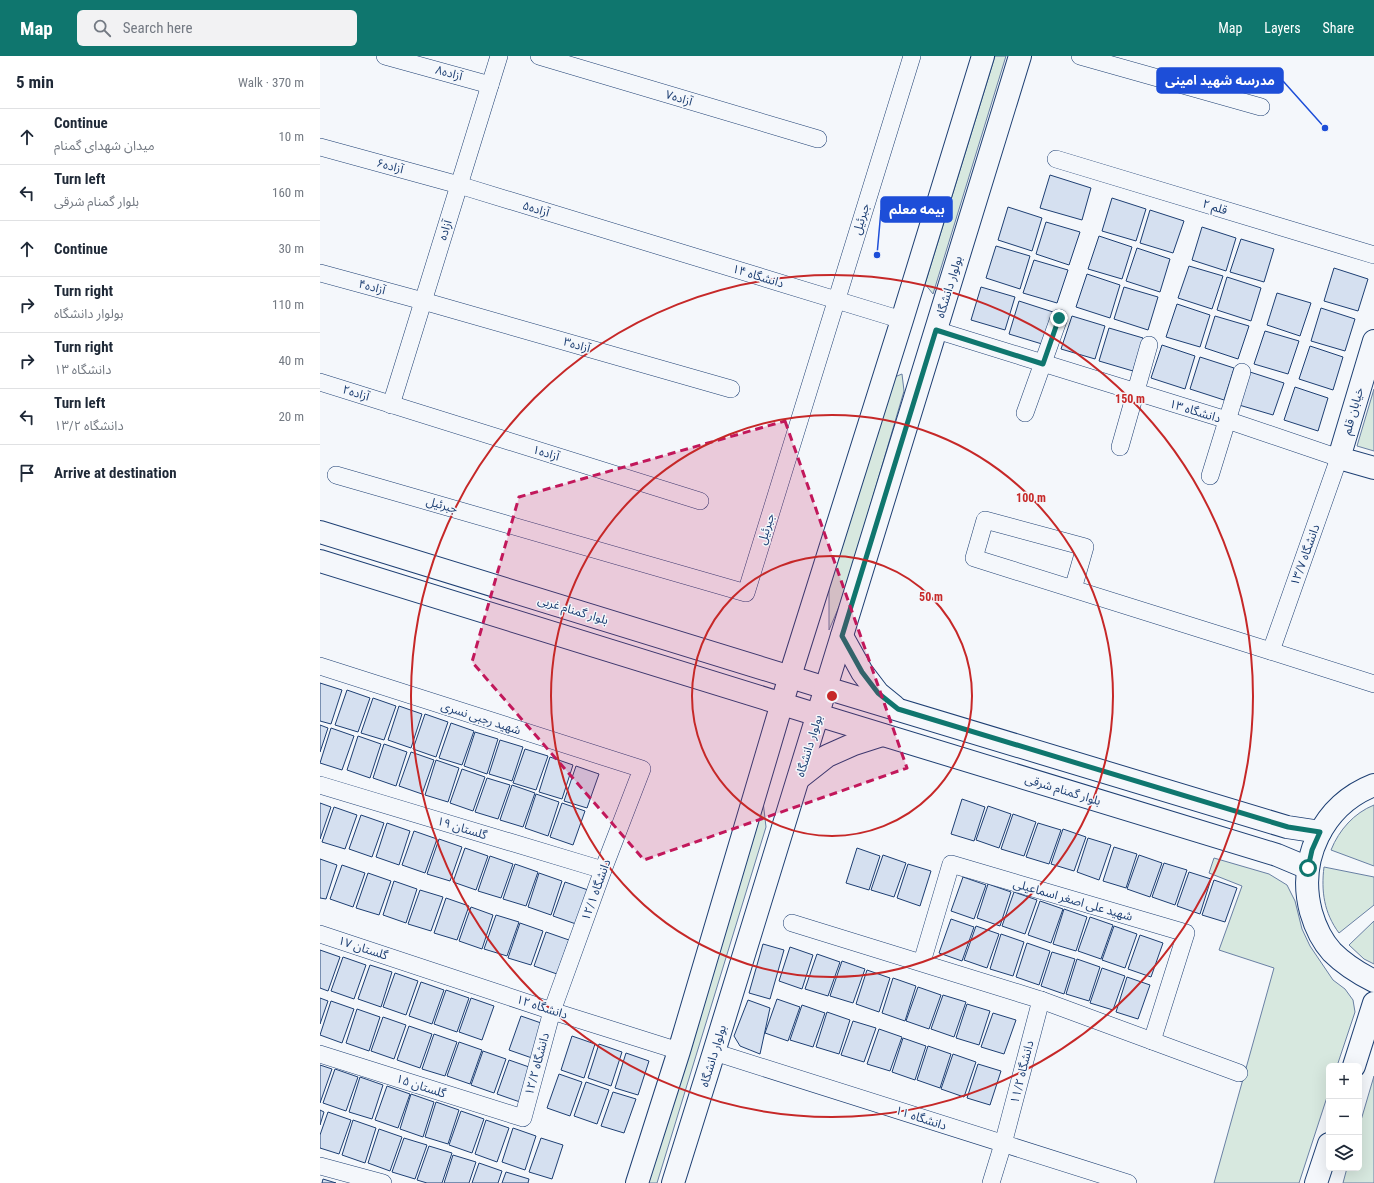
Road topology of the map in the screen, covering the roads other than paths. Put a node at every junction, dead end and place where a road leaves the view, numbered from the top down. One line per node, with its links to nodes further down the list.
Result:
1 (385, 56): 8 (street, آزاده۸)
2 (499, 56): 8 (street, آزاده)
3 (539, 56): 10 (street, آزاده۷)
4 (912, 56): 17 (street, جبرئیل)
5 (983, 56): 20 (main road)
6 (1020, 56): 21 (main road, بولوار دانشگاه)
7 (1080, 56): 9 (street)
8 (490, 84): 13 (street, آزاده)
9 (1261, 107)
10 (818, 139)
11 (320, 147): 13 (street, آزاده۶)
12 (1056, 159): 15 (street, قلم ۲)
13 (459, 185): 14 (street, آزاده۵); 18 (street, آزاده)
14 (613, 232): 17 (street, دانشگاه ۱۴)
15 (1374, 255)
16 (320, 273): 18 (street, آزاده۴)
17 (836, 300): 20 (street, دانشگاه ۱۴); 35 (street, جبرئیل)
18 (423, 301): 27 (street, آزاده۳); 29 (street, آزاده)
19 (1059, 318): 24 (street)
20 (902, 320): 44 (main road)
21 (936, 330): 24 (street, دانشگاه ۱۳); 41 (main road, بولوار دانشگاه)
22 (1374, 341): 33 (main road, خیابان قلم)
23 (1149, 345): 28 (street)
24 (1043, 364): 28 (street, دانشگاه ۱۳); 30 (street)
25 (1242, 372): 31 (street)
26 (320, 382): 29 (street, آزاده۲)
27 (731, 389)
28 (1135, 392): 31 (street, دانشگاه ۱۳); 32 (street)
29 (391, 404): 37 (street, آزاده۱)
30 (1025, 413)
31 (1227, 420): 33 (street, دانشگاه ۱۳); 36 (street)
32 (1120, 447)
33 (1340, 458): 34 (main road); 42 (street, دانشگاه ۱۳/۷)
34 (1374, 468)
35 (336, 475)
36 (1210, 476)
37 (700, 500)
38 (320, 532): 44 (main road, بلوار گمنام غربی)
39 (320, 561): 47 (main road)
40 (1073, 590): 40 (street); 42 (street)
41 (842, 636): 46 (main road, بولوار دانشگاه); 48 (main road)
42 (1271, 651): 45 (street)
43 (320, 666): 51 (street, شهید رجبی نسری)
44 (790, 676): 46 (main road, بلوار گمنام غربی); 47 (main road)
45 (1374, 684)
46 (826, 688): 48 (main road); 49 (main road, بولوار دانشگاه)
47 (781, 704): 49 (main road); 67 (main road)
48 (898, 709): 55 (main road)
49 (818, 715): 50 (main road, بلوار گمنام شرقی); 52 (main road, بولوار دانشگاه)
50 (882, 735): 52 (main road); 56 (main road, بلوار گمنام شرقی)
51 (642, 770): 57 (street, دانشگاه ۱۲/۱)
52 (799, 778): 68 (main road, بولوار دانشگاه)
53 (320, 785): 57 (street, گلستان ۱۹)
54 (1374, 785): 55 (main road)
55 (1320, 832): 56 (main road)
56 (1308, 868): 62 (main road)
57 (603, 870): 65 (street, دانشگاه ۱۲/۱)
58 (792, 923): 60 (street)
59 (320, 934): 61 (street, گلستان ۱۷)
60 (922, 962): 63 (street); 66 (street, شهید علی اصغر اسماعیلی)
61 (406, 963): 65 (street, دانشگاه ۱۲)
62 (1374, 981)
63 (1041, 1000): 66 (street); 73 (street, دانشگاه ۱۱/۲)
64 (1374, 1002): 70 (main road)
65 (552, 1011): 67 (street, دانشگاه ۱۲); 72 (street, دانشگاه ۱۲/۲)
66 (1152, 1041): 71 (street)
67 (679, 1050): 77 (main road)
68 (714, 1052): 73 (street, دانشگاه ۱۱); 78 (main road, بولوار دانشگاه)
69 (320, 1054): 72 (street, گلستان ۱۵)
70 (1355, 1063)
71 (1239, 1073)
72 (523, 1118)
73 (1003, 1144): 79 (street, دانشگاه ۱۱/۲); 80 (street, دانشگاه ۱۱)
74 (1326, 1153): 81 (main road)
75 (320, 1166): 76 (street)
76 (383, 1183)
77 (637, 1183)
78 (673, 1183)
79 (991, 1183)
80 (1128, 1183)
81 (1316, 1183)

